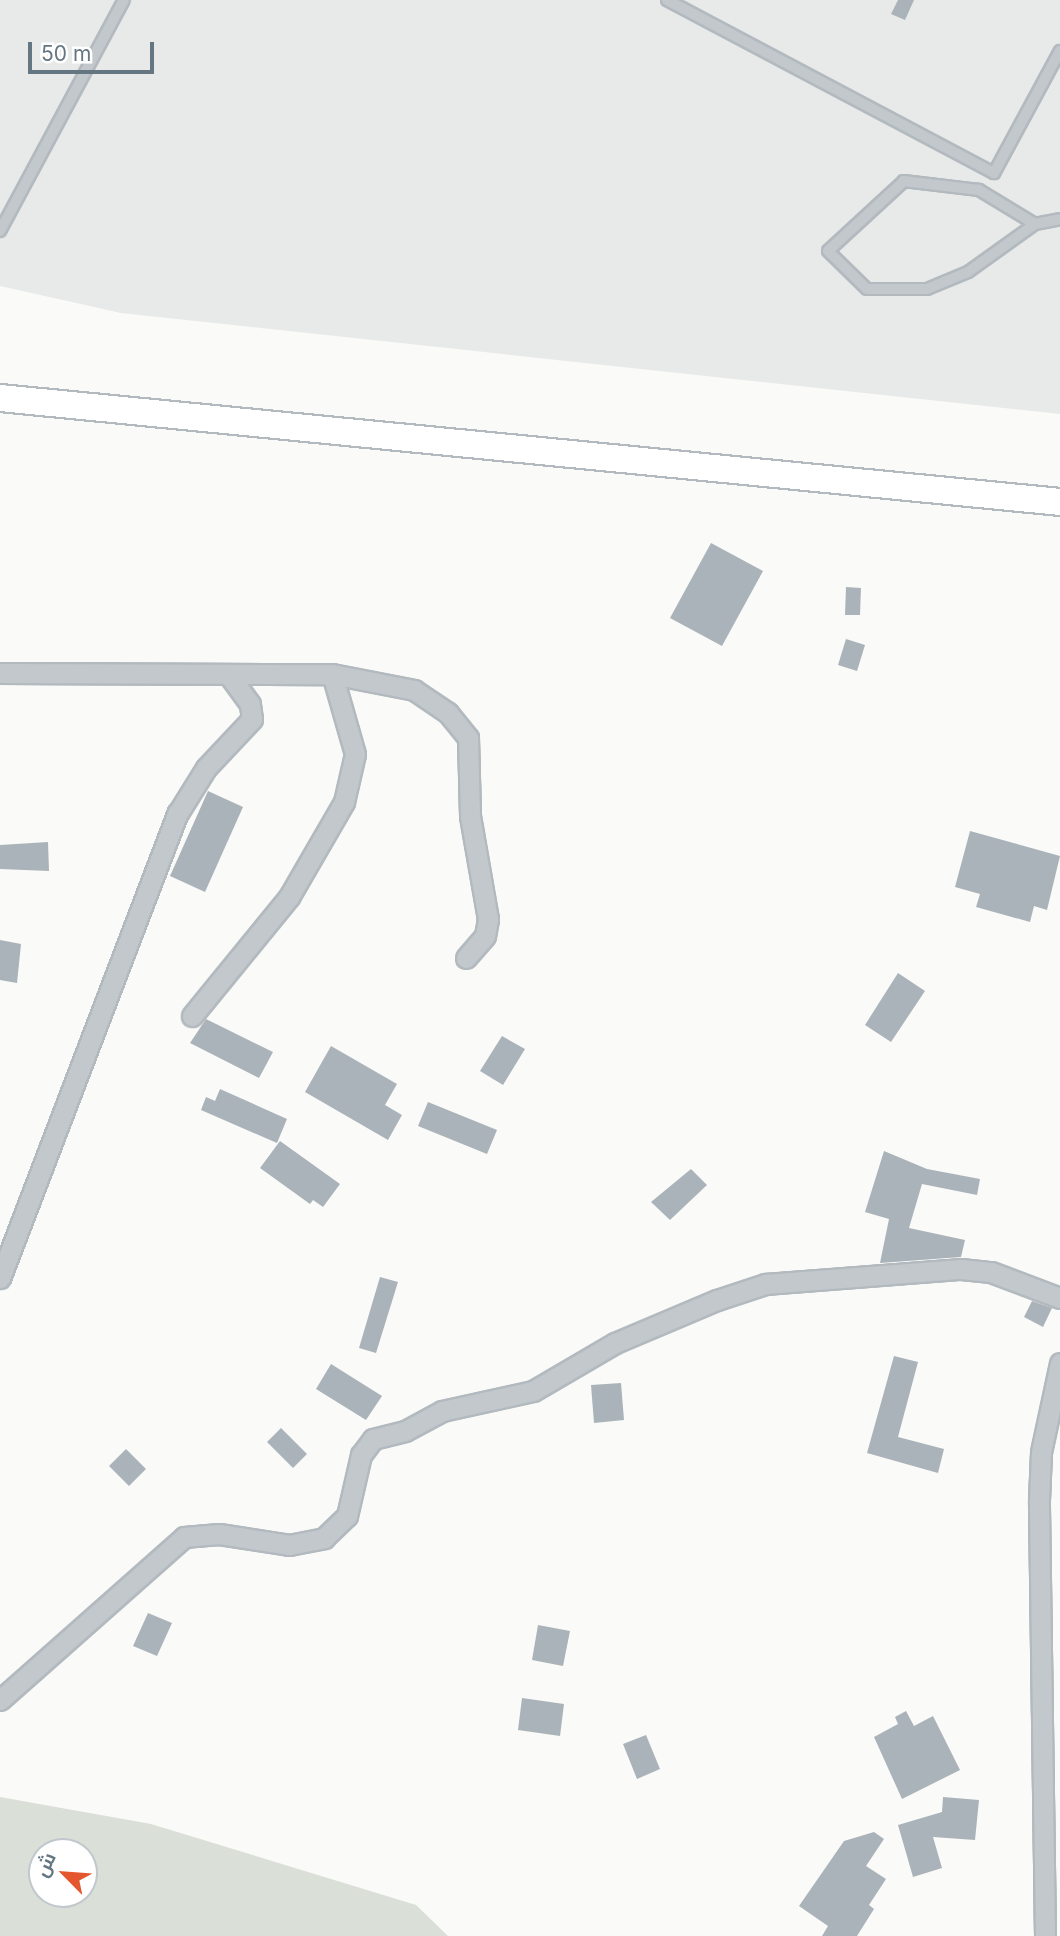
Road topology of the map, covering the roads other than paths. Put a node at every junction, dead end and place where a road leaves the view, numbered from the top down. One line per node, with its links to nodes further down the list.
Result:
1 (124, 0): 6 (lane)
2 (667, 0): 3 (lane)
3 (1060, 51)
4 (1060, 219): 5 (lane)
5 (1035, 225): 5 (lane)
6 (0, 231)
7 (0, 398): 8 (main road)
8 (1060, 502)
9 (0, 673): 11 (street)
10 (332, 674): 11 (street); 12 (street); 13 (street)
11 (229, 675): 14 (street)
12 (466, 958)
13 (192, 1016)
14 (0, 1278)
15 (1060, 1298): 17 (street)
16 (1060, 1363): 18 (street)
17 (0, 1700)
18 (1045, 1936)

